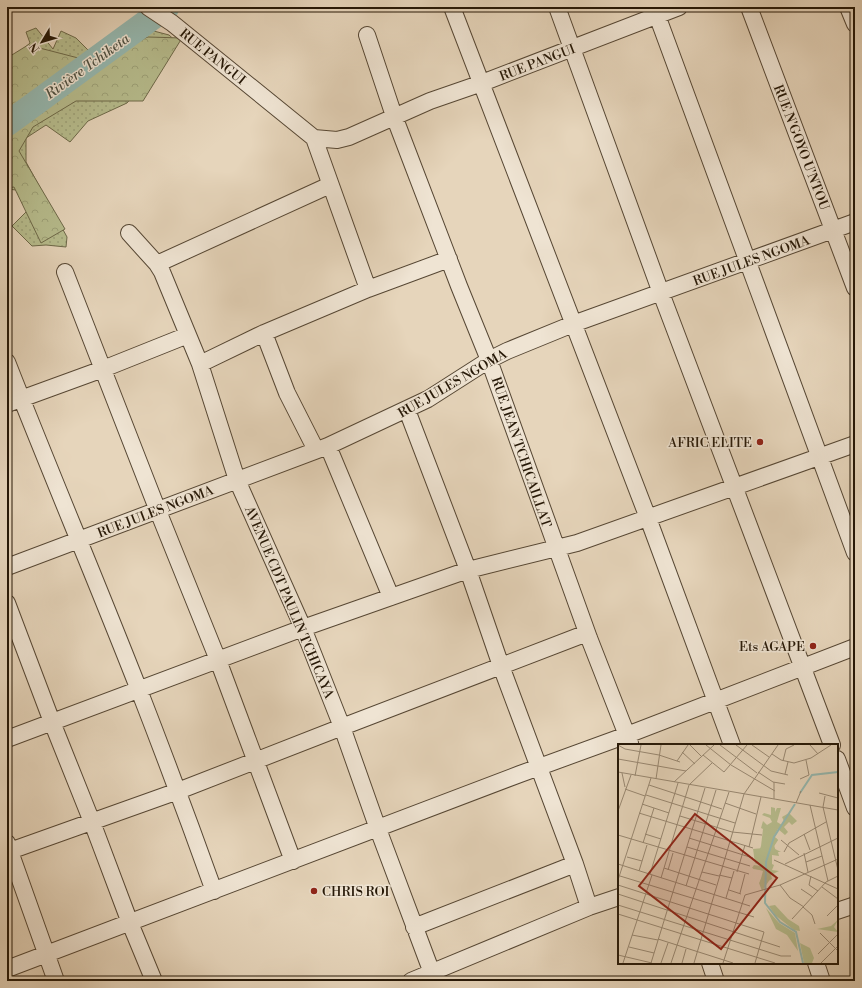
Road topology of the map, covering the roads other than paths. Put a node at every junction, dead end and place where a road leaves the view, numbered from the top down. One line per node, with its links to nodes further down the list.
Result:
1 (148, 7): 13 (street, RUE PANGUI)
2 (452, 7): 11 (street)
3 (557, 7): 10 (street)
4 (680, 7): 7 (street, RUE PANGUI)
5 (749, 7): 16 (street, RUE N'GOYO U'NTOU)
6 (848, 7): 8 (street)
7 (656, 11): 10 (street, RUE PANGUI); 19 (street)
8 (855, 24)
9 (367, 35): 12 (street, RUE JEAN TCHICAILLAT)
10 (572, 48): 11 (street, RUE PANGUI); 24 (street)
11 (482, 83): 12 (street, RUE PANGUI); 25 (street)
12 (394, 116): 13 (street, RUE PANGUI); 18 (street, RUE JEAN TCHICAILLAT)
13 (314, 138): 14 (street)
14 (330, 185): 20 (street); 23 (street)
15 (855, 222): 16 (street, RUE JULES NGOMA)
16 (833, 230): 19 (street, RUE JULES NGOMA); 22 (street, RUE N'GOYO U'NTOU)
17 (129, 233): 20 (street, AVENUE CDT PAULIN TCHICAYA)
18 (449, 259): 23 (street); 28 (street, RUE JEAN TCHICAILLAT)
19 (748, 261): 24 (street, RUE JULES NGOMA); 36 (street)
20 (157, 264): 27 (street, AVENUE CDT PAULIN TCHICAYA)
21 (65, 272): 31 (street)
22 (855, 288)
23 (368, 289): 26 (street)
24 (661, 293): 25 (street, RUE JULES NGOMA); 38 (street)
25 (573, 324): 28 (street, RUE JULES NGOMA); 40 (street)
26 (264, 333): 30 (street); 35 (street)
27 (188, 335): 30 (street, AVENUE CDT PAULIN TCHICAYA); 31 (street)
28 (489, 360): 33 (street, RUE JULES NGOMA); 42 (street, RUE JEAN TCHICAILLAT)
29 (7, 362): 32 (street)
30 (200, 364): 37 (street, AVENUE CDT PAULIN TCHICAYA)
31 (103, 369): 32 (street); 39 (street)
32 (14, 401): 41 (street)
33 (407, 410): 35 (street, RUE JULES NGOMA); 45 (street)
34 (855, 444): 36 (street)
35 (322, 448): 37 (street, RUE JULES NGOMA); 46 (street)
36 (820, 456): 38 (street); 43 (street)
37 (237, 480): 39 (street, RUE JULES NGOMA); 48 (street, AVENUE CDT PAULIN TCHICAYA)
38 (735, 487): 40 (street); 53 (street)
39 (158, 510): 41 (street, RUE JULES NGOMA); 51 (street)
40 (648, 518): 42 (street); 55 (street)
41 (78, 540): 44 (street, RUE JULES NGOMA); 54 (street)
42 (556, 548): 45 (street); 49 (street, RUE JEAN TCHICAILLAT)
43 (855, 553)
44 (7, 567)
45 (468, 570): 46 (street); 52 (street)
46 (391, 597): 48 (street)
47 (7, 604): 56 (street)
48 (303, 628): 51 (street); 57 (street, AVENUE CDT PAULIN TCHICAYA)
49 (588, 634): 52 (street); 59 (street, RUE JEAN TCHICAILLAT)
50 (855, 647): 53 (street)
51 (218, 660): 54 (street); 62 (street)
52 (501, 666): 57 (street); 64 (street)
53 (803, 667): 55 (street); 61 (street)
54 (139, 689): 56 (street); 65 (street)
55 (715, 701): 59 (street); 60 (street)
56 (52, 722): 58 (street); 67 (street)
57 (342, 727): 62 (street); 68 (street, AVENUE CDT PAULIN TCHICAYA)
58 (7, 738)
59 (629, 740): 64 (street)
60 (732, 744)
61 (832, 744)
62 (256, 761): 65 (street); 70 (street)
63 (838, 762): 66 (street)
64 (539, 768): 68 (street); 71 (street)
65 (178, 791): 67 (street); 72 (street)
66 (855, 808)
67 (92, 822): 69 (street); 77 (street)
68 (378, 829): 70 (street); 78 (street, AVENUE CDT PAULIN TCHICAYA)
69 (8, 848): 79 (street)
70 (294, 861): 72 (street)
71 (575, 864): 75 (street); 78 (street)
72 (214, 891): 77 (street)
73 (618, 897): 75 (street)
74 (855, 905): 76 (street)
75 (589, 908): 82 (street)
76 (838, 911)
77 (130, 923): 79 (street); 84 (street)
78 (414, 927): 82 (street, AVENUE CDT PAULIN TCHICAYA)
79 (45, 954): 81 (street); 83 (street)
80 (816, 964): 86 (street)
81 (7, 969)
82 (434, 977): 85 (street)
83 (56, 981)
84 (154, 981)
85 (411, 981)
86 (822, 981)

